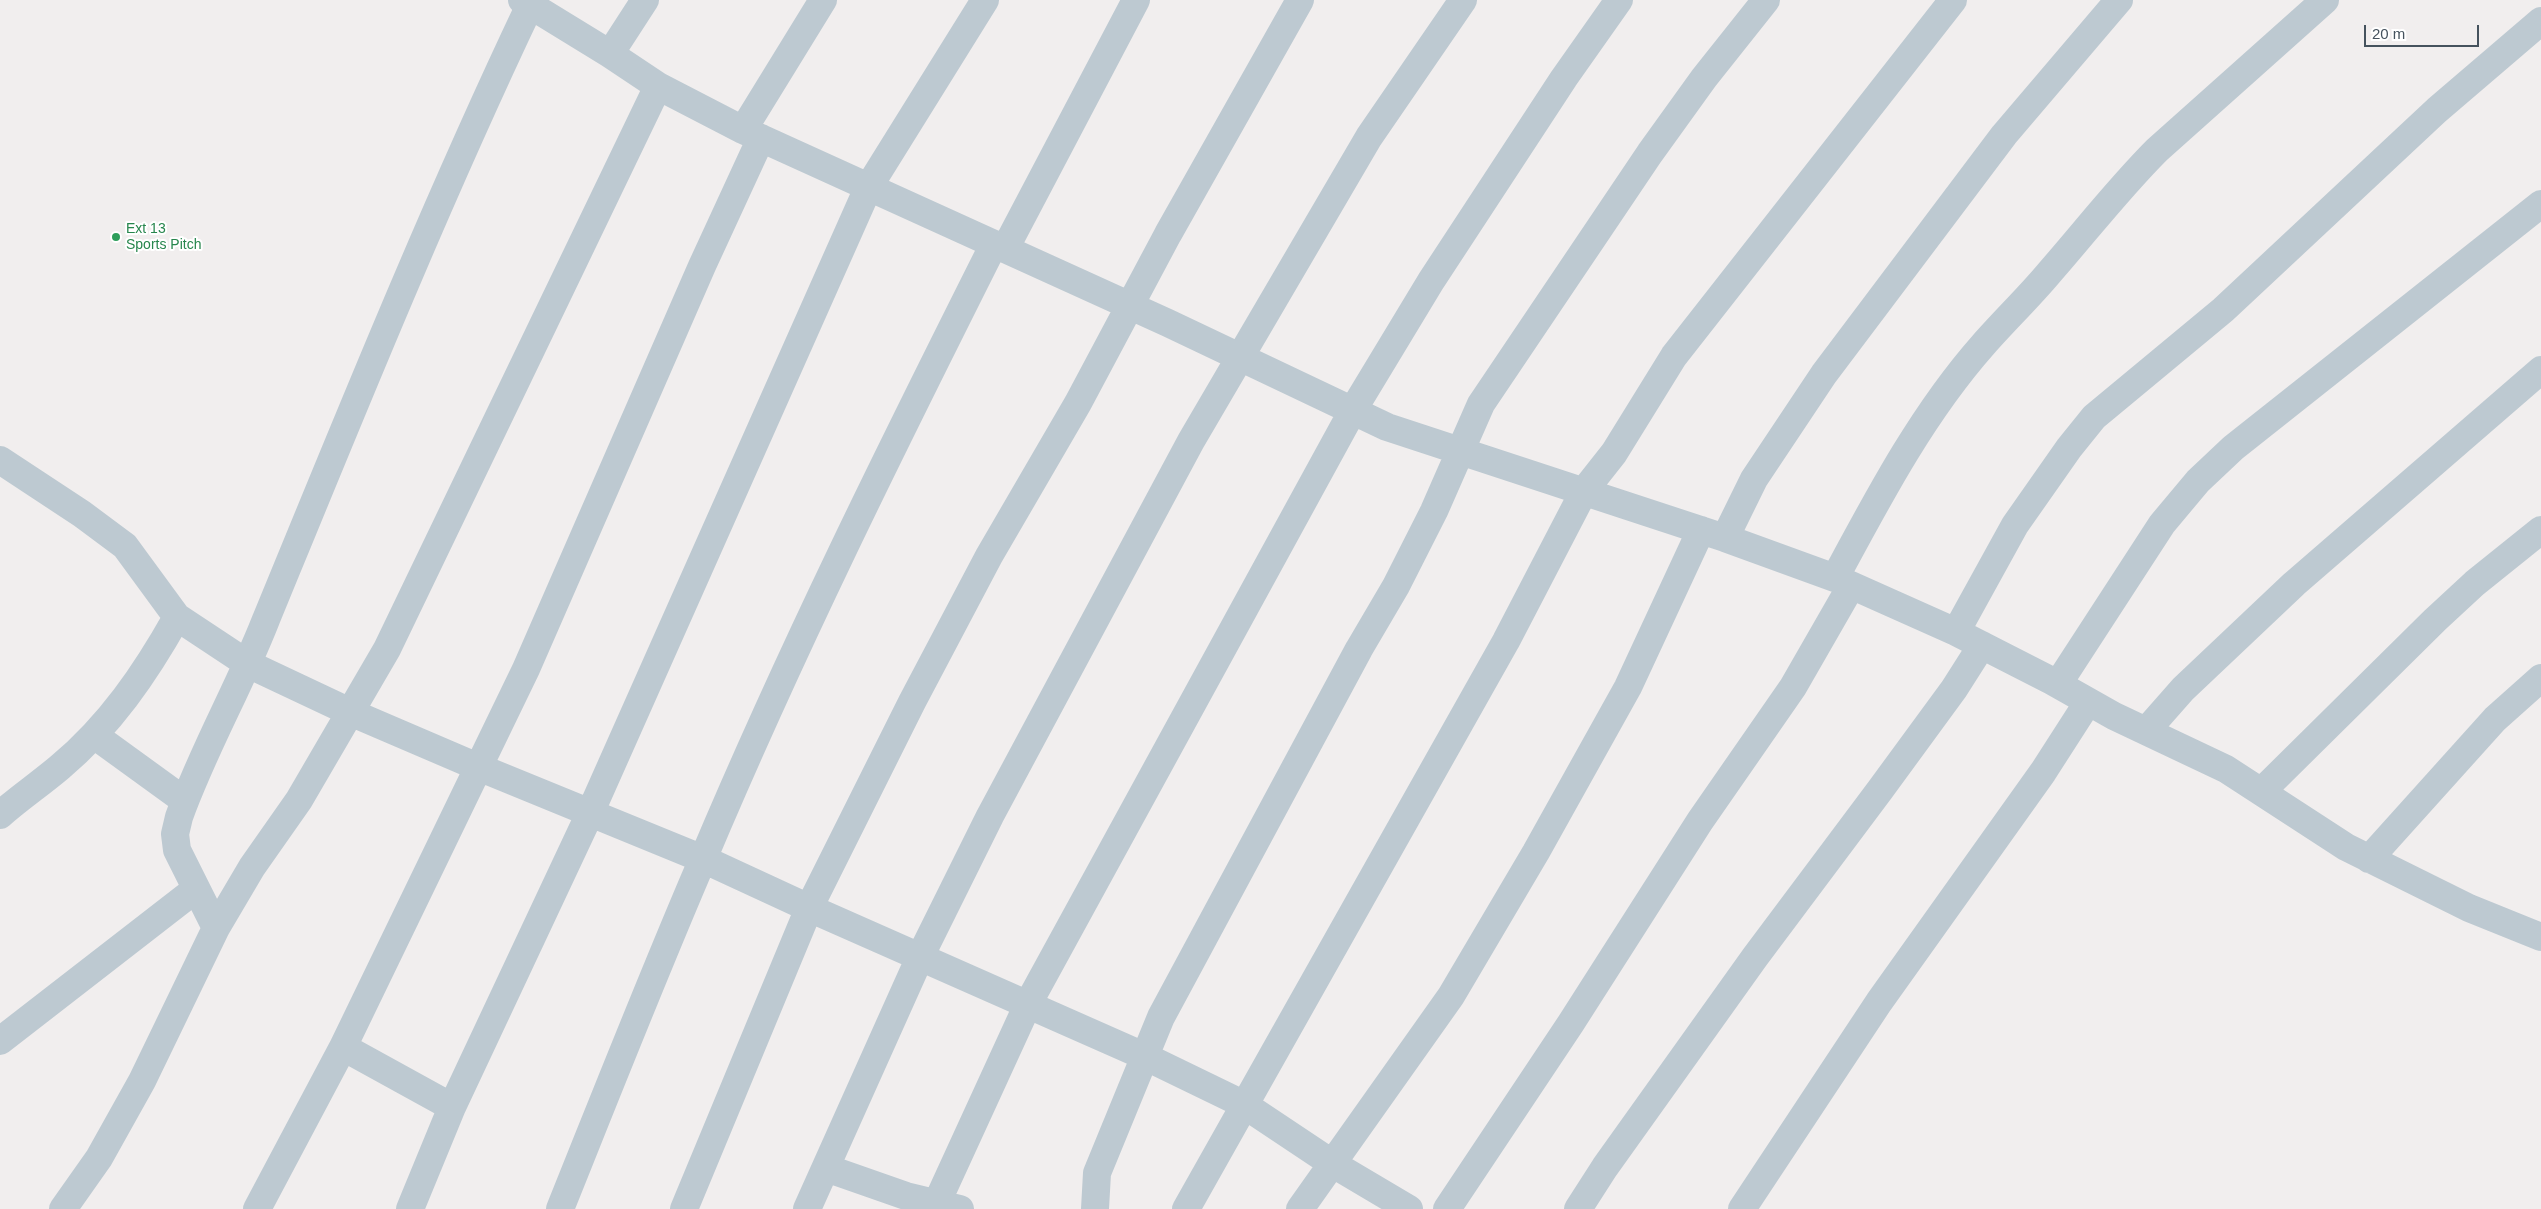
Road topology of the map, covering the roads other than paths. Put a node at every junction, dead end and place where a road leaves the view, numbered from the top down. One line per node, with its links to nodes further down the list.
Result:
1 (644, 0): 14 (street)
2 (823, 0): 16 (street)
3 (985, 0): 17 (street)
4 (1136, 0): 19 (street)
5 (1300, 0): 20 (street)
6 (1463, 0): 21 (street)
7 (1619, 0): 23 (street)
8 (1766, 0): 24 (street)
9 (1953, 0): 26 (street)
10 (2119, 0): 28 (street)
11 (2325, 0): 29 (street)
12 (526, 3): 14 (street); 33 (street)
13 (2541, 21): 31 (street)
14 (610, 54): 15 (street)
15 (658, 86): 16 (street); 37 (street)
16 (752, 134): 17 (street); 40 (street)
17 (868, 188): 19 (street); 43 (street)
18 (2541, 204): 35 (street)
19 (999, 247): 20 (street); 45 (street)
20 (1129, 306): 21 (street); 48 (street)
21 (1240, 357): 23 (street); 51 (street)
22 (2541, 370): 38 (street)
23 (1353, 410): 24 (street); 52 (street)
24 (1459, 451): 26 (street); 55 (street)
25 (0, 460): 30 (street)
26 (1584, 491): 28 (street); 56 (street)
27 (2541, 530): 41 (street)
28 (1713, 534): 29 (street); 58 (street)
29 (1843, 582): 31 (street); 71 (street)
30 (177, 617): 33 (street); 39 (street)
31 (1956, 632): 32 (street)
32 (1982, 645): 35 (street); 72 (street)
33 (248, 664): 37 (street); 42 (street)
34 (2541, 678): 46 (street)
35 (2058, 684): 36 (street)
36 (2088, 702): 38 (street); 73 (street)
37 (352, 712): 40 (street); 49 (street)
38 (2146, 730): 41 (street)
39 (94, 736): 42 (street); 44 (street)
40 (478, 767): 43 (street); 54 (street)
41 (2262, 791): 46 (street)
42 (185, 801): 47 (street)
43 (591, 811): 45 (street); 57 (street)
44 (0, 815)
45 (703, 858): 48 (street); 65 (street)
46 (2369, 858): 50 (street)
47 (196, 889): 49 (street); 53 (street)
48 (809, 908): 51 (street); 66 (street)
49 (216, 928): 62 (street)
50 (2541, 936)
51 (920, 957): 52 (street); 59 (street)
52 (1028, 1004): 55 (street); 60 (street)
53 (0, 1041)
54 (343, 1048): 57 (street); 63 (street)
55 (1144, 1056): 56 (street); 68 (street)
56 (1243, 1104): 58 (street); 69 (street)
57 (452, 1107): 64 (street)
58 (1333, 1164): 61 (street); 70 (street)
59 (826, 1168): 60 (street); 67 (street)
60 (943, 1207)
61 (1401, 1207)
62 (63, 1209)
63 (257, 1209)
64 (410, 1209)
65 (560, 1209)
66 (684, 1209)
67 (807, 1209)
68 (1095, 1209)
69 (1186, 1209)
70 (1300, 1209)
71 (1447, 1209)
72 (1578, 1209)
73 (1742, 1209)

